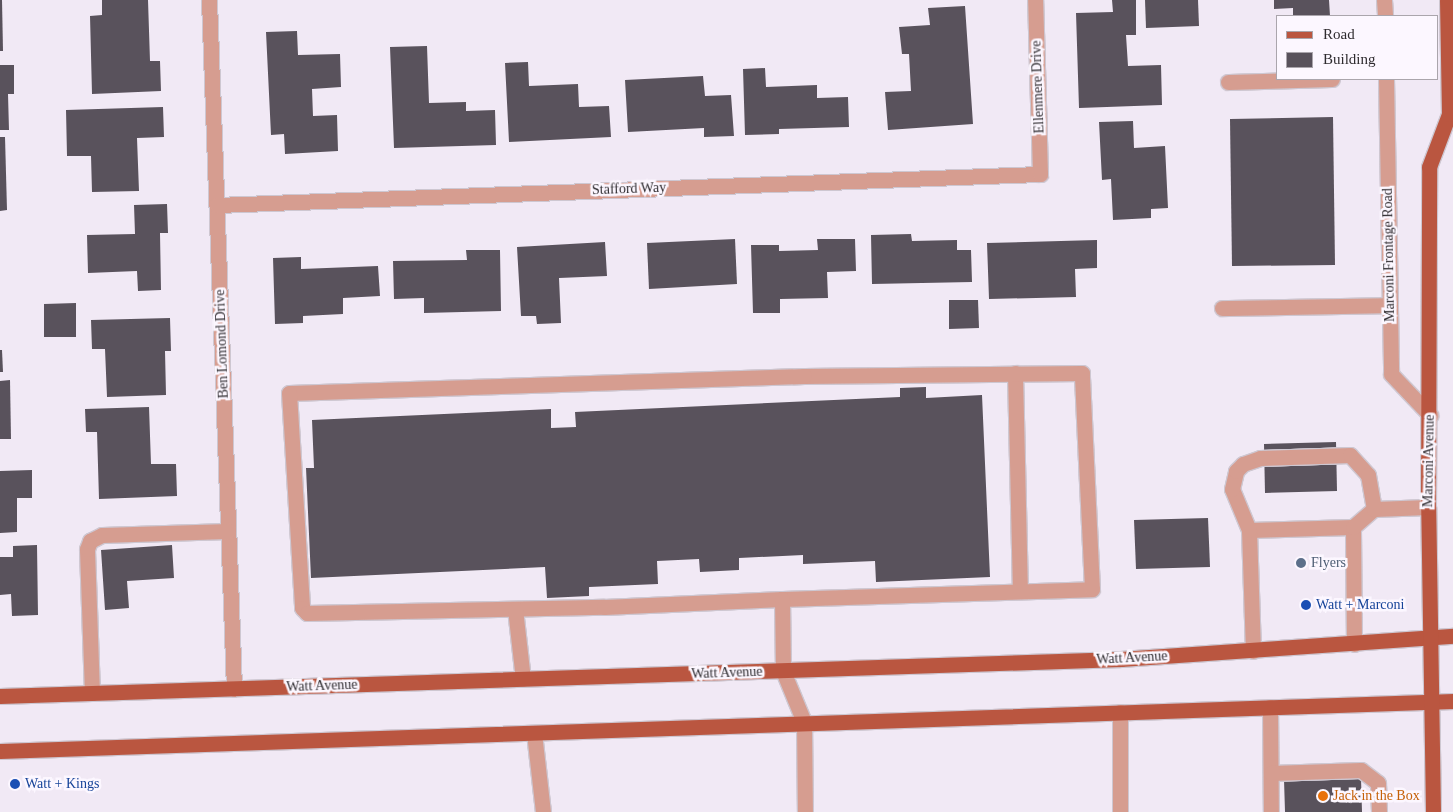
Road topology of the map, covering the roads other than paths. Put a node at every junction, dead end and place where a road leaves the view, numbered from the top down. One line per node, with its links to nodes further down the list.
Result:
1 (209, 0): 11 (street, Ben Lomond Drive)
2 (1035, 0): 10 (street, Ellenmere Drive)
3 (1384, 0): 5 (street)
4 (1447, 0): 9 (main road, Marconi Avenue)
5 (1385, 15)
6 (1297, 80): 8 (street)
7 (1386, 80): 12 (street, Marconi Frontage Road)
8 (1228, 82)
9 (1451, 118): 15 (main road, Marconi Avenue)
10 (1040, 174): 11 (street, Stafford Way)
11 (217, 204): 20 (street, Ben Lomond Drive)
12 (1390, 305): 13 (street); 15 (street, Marconi Frontage Road)
13 (1222, 308)
14 (1014, 373): 21 (street); 21 (street); 23 (street)
15 (1430, 415): 16 (main road, Marconi Avenue)
16 (1428, 507): 17 (street); 25 (main road, Marconi Avenue)
17 (1374, 509): 18 (street); 19 (street)
18 (1353, 527): 19 (street); 26 (street)
19 (1249, 530): 27 (street)
20 (228, 531): 30 (street, Ben Lomond Drive); 31 (street)
21 (1020, 591): 22 (street)
22 (782, 600): 23 (street); 28 (street)
23 (515, 609): 29 (street)
24 (1453, 636): 25 (main road, Watt Avenue)
25 (1431, 638): 26 (main road, Watt Avenue); 34 (main road, Marconi Avenue)
26 (1354, 644): 27 (main road, Watt Avenue)
27 (1253, 651): 28 (main road, Watt Avenue)
28 (783, 671): 29 (main road, Watt Avenue); 37 (street)
29 (523, 680): 30 (main road, Watt Avenue)
30 (234, 689): 31 (main road, Watt Avenue)
31 (92, 693): 32 (main road, Watt Avenue)
32 (0, 696)
33 (1453, 701): 34 (main road)
34 (1431, 703): 35 (main road); 46 (main road, Marconi Avenue)
35 (1270, 707): 36 (main road); 40 (street)
36 (1120, 712): 37 (main road); 43 (street)
37 (804, 722): 38 (main road); 42 (street)
38 (534, 733): 39 (main road); 41 (street)
39 (0, 751)
40 (1271, 773): 44 (street); 45 (street)
41 (543, 812)
42 (805, 812)
43 (1120, 812)
44 (1271, 812)
45 (1378, 812)
46 (1433, 812)

